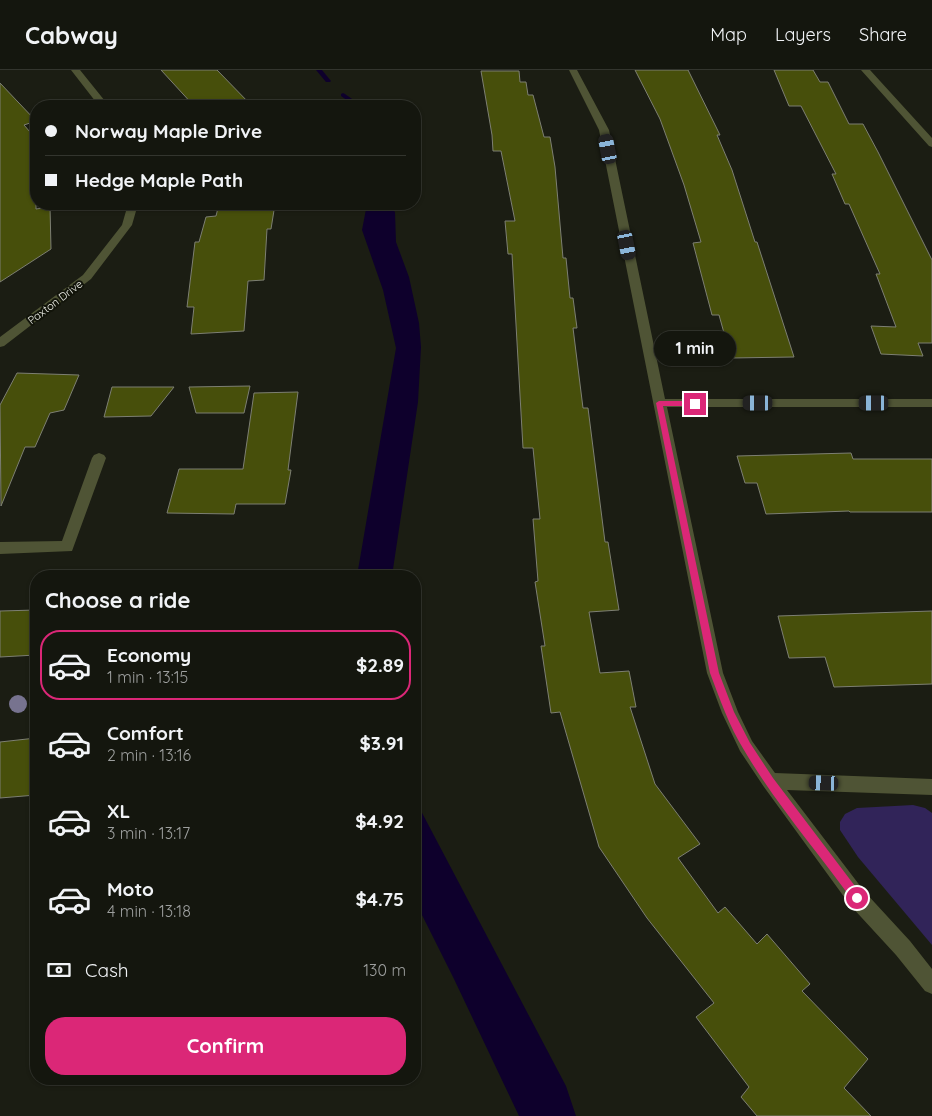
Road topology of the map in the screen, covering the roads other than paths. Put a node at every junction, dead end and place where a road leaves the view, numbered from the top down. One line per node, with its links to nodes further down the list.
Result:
1 (75, 70): 4 (street)
2 (573, 70): 8 (street)
3 (865, 70): 5 (street)
4 (99, 100)
5 (932, 143)
6 (131, 210): 7 (street, Paxton Drive)
7 (0, 343)
8 (659, 403): 9 (street); 12 (street)
9 (932, 403)
10 (99, 458): 11 (street)
11 (0, 548)
12 (770, 781): 13 (street); 14 (street)
13 (932, 787)
14 (932, 984)

